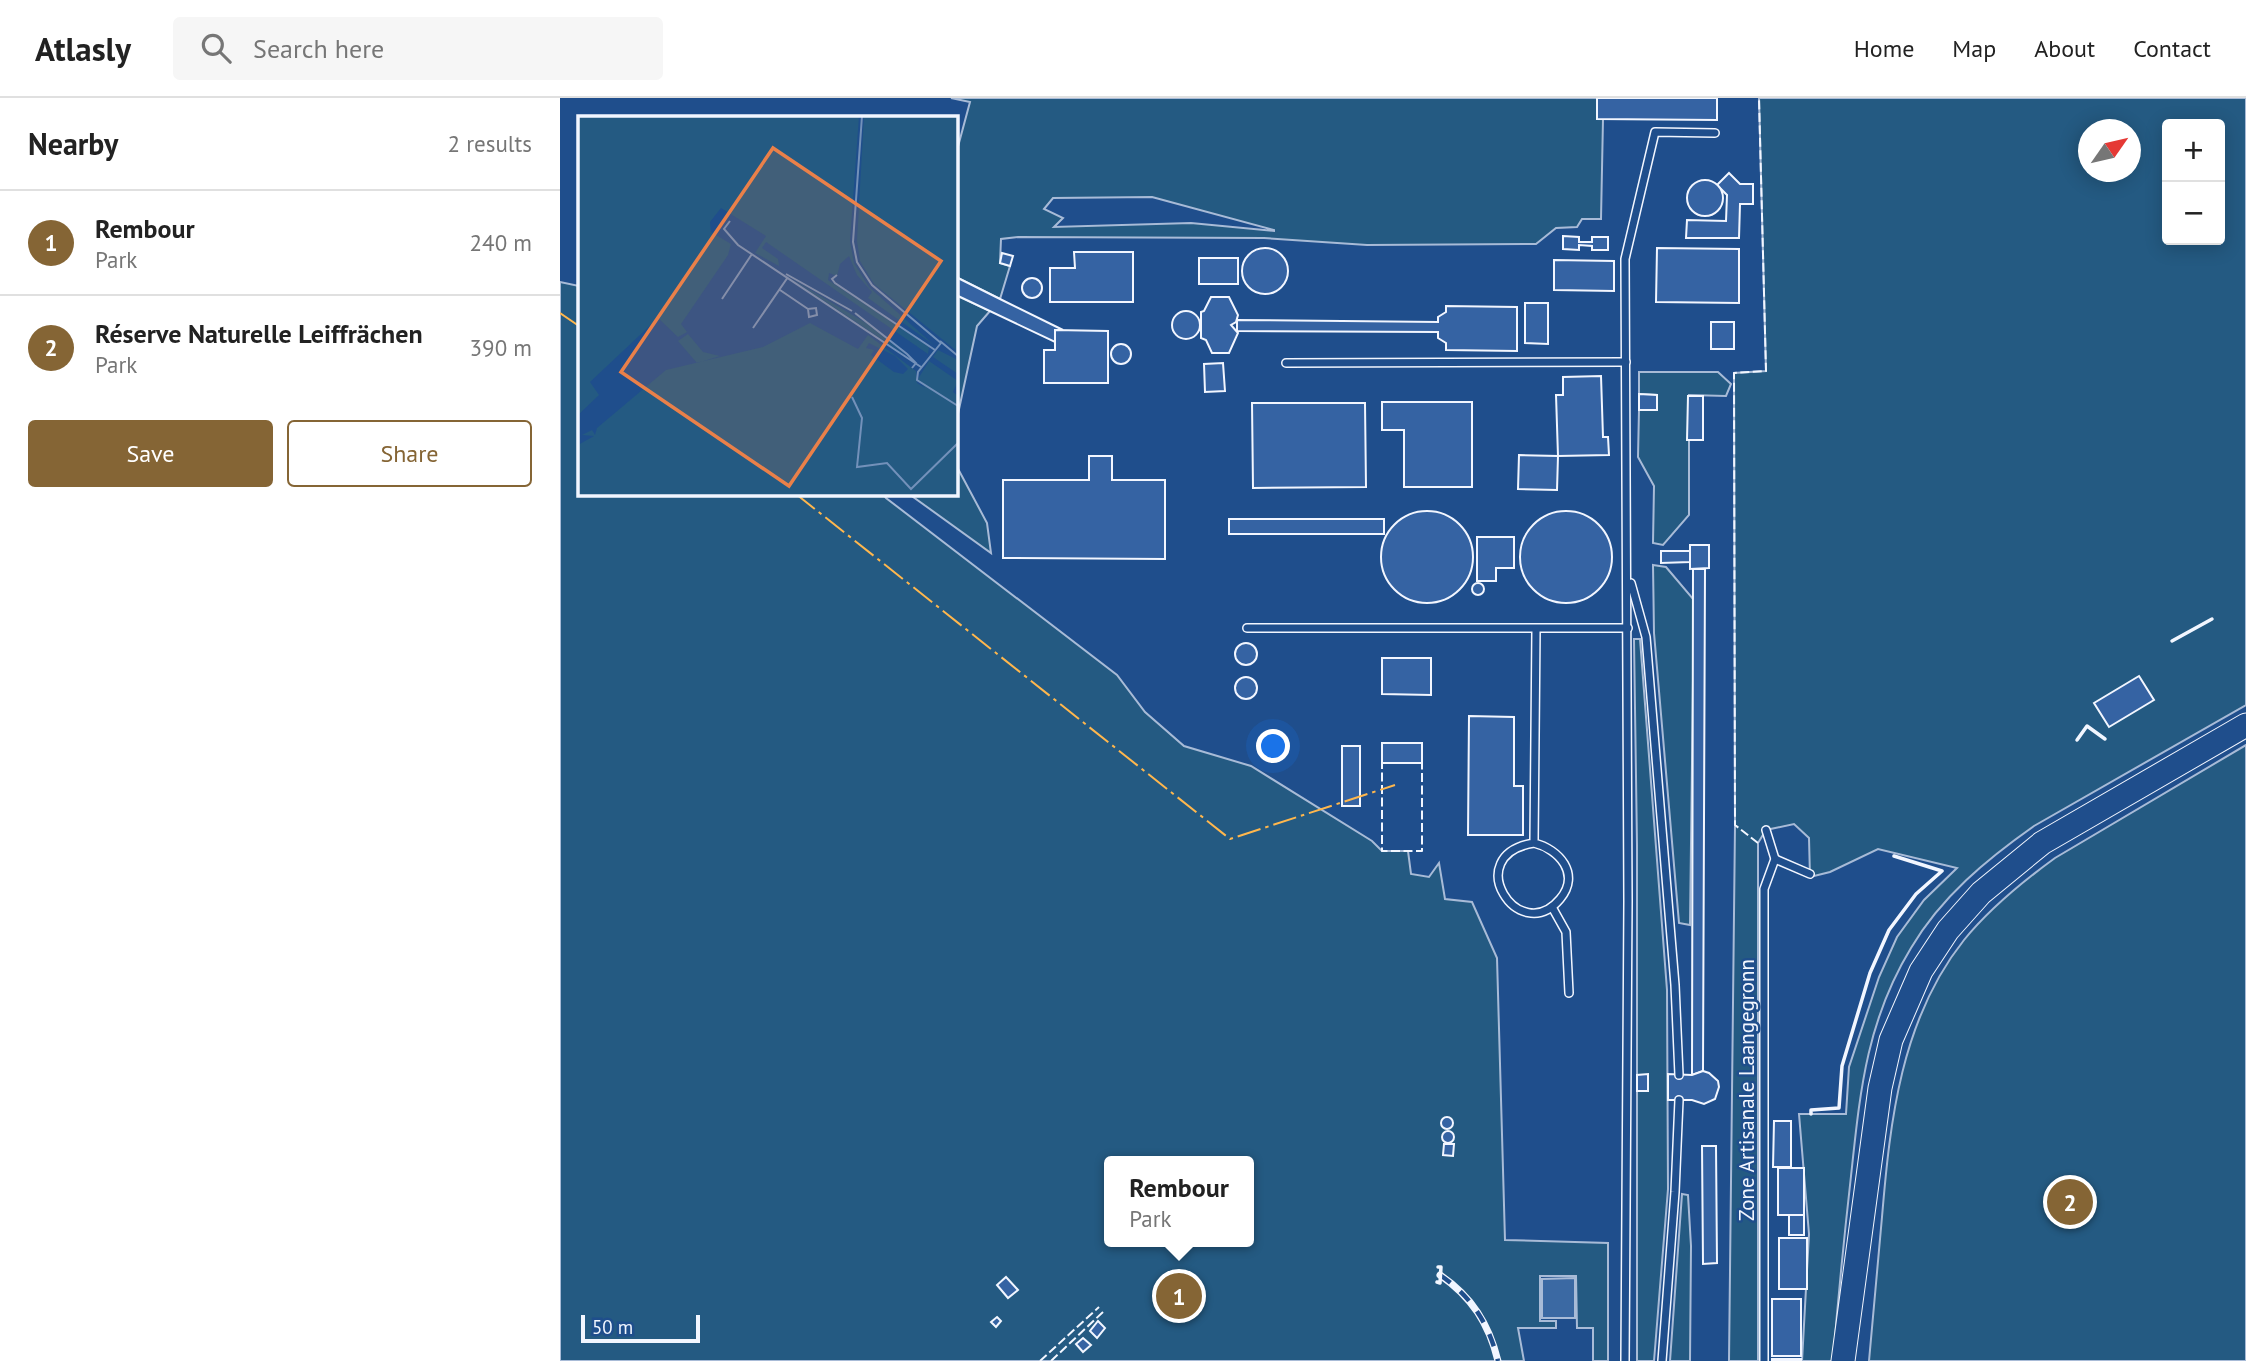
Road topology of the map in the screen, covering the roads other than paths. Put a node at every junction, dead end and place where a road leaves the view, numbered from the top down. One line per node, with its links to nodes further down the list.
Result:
1 (1715, 133): 2 (lane)
2 (1626, 362): 3 (lane); 4 (lane)
3 (1286, 363)
4 (1628, 572): 6 (lane); 15 (lane)
5 (1247, 628): 7 (lane)
6 (1628, 628): 7 (lane); 18 (lane)
7 (1536, 629): 10 (lane)
8 (2246, 725): 17 (main road)
9 (1766, 830): 11 (lane)
10 (1534, 843): 13 (lane); 13 (lane)
11 (1775, 859): 12 (lane); 20 (lane, Zone Artisanale Laangegronn)
12 (1810, 874)
13 (1552, 907): 14 (lane)
14 (1569, 993)
15 (1679, 1074)
16 (1679, 1100): 19 (lane)
17 (1867, 1180): 21 (main road); 22 (main road)
18 (1625, 1361)
19 (1662, 1361)
20 (1764, 1361)
21 (1843, 1361)
22 (1859, 1361)

